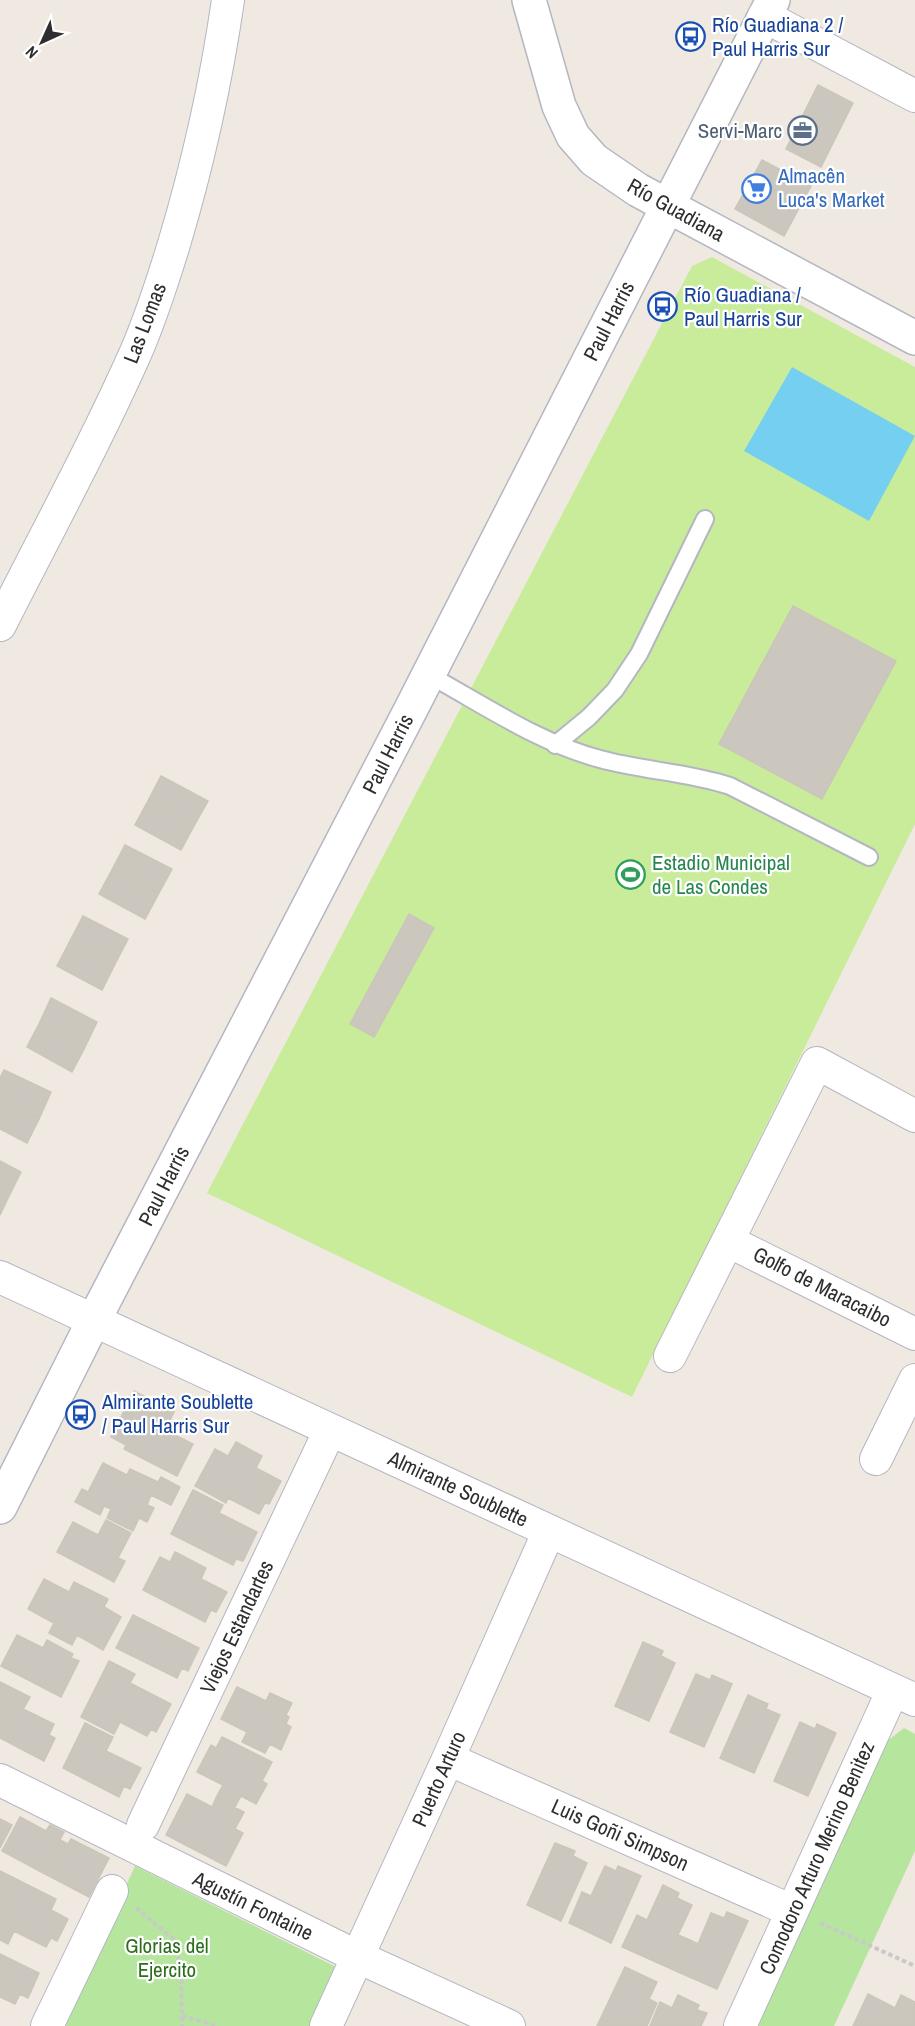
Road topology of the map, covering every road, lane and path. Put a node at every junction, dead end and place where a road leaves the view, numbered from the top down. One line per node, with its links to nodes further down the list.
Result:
1 (228, 0): 8 (street, Las Lomas)
2 (529, 0): 5 (street, Río Guadiana)
3 (768, 8): 4 (street); 5 (street, Paul Harris)
4 (915, 96)
5 (667, 206): 6 (street, Río Guadiana); 9 (street, Paul Harris)
6 (915, 338)
7 (705, 519): 10 (lane)
8 (0, 625)
9 (429, 675): 10 (lane); 15 (street, Paul Harris)
10 (555, 745): 11 (lane)
11 (869, 856)
12 (915, 1116): 13 (street, Golfo de Maracaibo)
13 (728, 1241): 16 (street, Golfo de Maracaibo); 17 (street, Golfo de Maracaibo)
14 (0, 1277): 15 (street, Almirante Soublette)
15 (94, 1320): 19 (street, Almirante Soublette); 21 (street, Paul Harris)
16 (915, 1334)
17 (670, 1356)
18 (915, 1380): 20 (street)
19 (330, 1430): 22 (street, Almirante Soublette); 26 (street, Viejos Estandartes)
20 (876, 1459)
21 (0, 1507)
22 (549, 1531): 23 (street, Almirante Soublette); 24 (street, Puerto Arturo)
23 (904, 1695): 28 (street, Comodoro Arturo Merino Benitez)
24 (448, 1759): 28 (street, Luis Goñi Simpson); 30 (street, Puerto Arturo)
25 (0, 1780): 30 (street, Agustín Fontaine)
26 (143, 1825)
27 (112, 1891): 33 (street)
28 (792, 1911): 31 (path); 38 (street, Comodoro Arturo Merino Benitez)
29 (151, 1919): 32 (path)
30 (358, 1957): 36 (street, Puerto Arturo); 37 (street, Agustín Fontaine)
31 (915, 1966)
32 (182, 2016): 34 (path); 35 (path)
33 (47, 2026)
34 (182, 2026)
35 (217, 2026)
36 (326, 2026)
37 (509, 2026)
38 (740, 2026)

